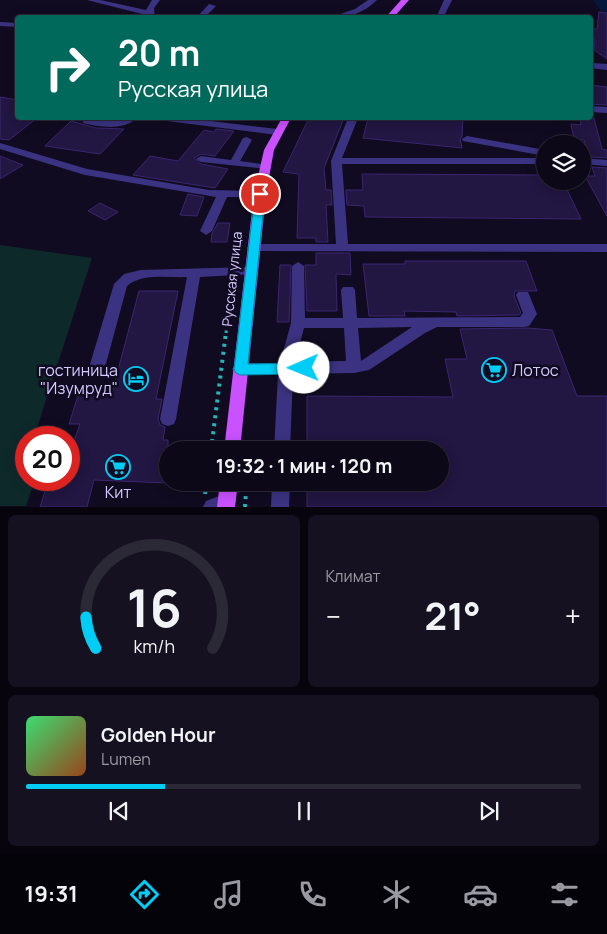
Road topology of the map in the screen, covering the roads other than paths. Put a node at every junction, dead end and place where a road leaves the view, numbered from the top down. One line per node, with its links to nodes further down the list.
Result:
1 (91, 0): 7 (street)
2 (156, 0): 7 (street)
3 (373, 0): 9 (street)
4 (405, 0): 10 (main road)
5 (448, 0): 11 (street)
6 (212, 6): 8 (street)
7 (150, 15)
8 (202, 15)
9 (343, 15)
10 (391, 15)
11 (440, 15)
12 (0, 24): 13 (street)
13 (15, 25)
14 (593, 66): 15 (street)
15 (607, 67)
16 (593, 109): 17 (street)
17 (607, 110)
18 (86, 120): 19 (street)
19 (128, 120)
20 (184, 120): 23 (street)
21 (285, 120): 23 (main road, Русская улица)
22 (352, 120): 29 (street)
23 (277, 132): 34 (main road, Русская улица)
24 (467, 139): 27 (street)
25 (247, 140): 32 (street)
26 (0, 146): 35 (street)
27 (536, 151)
28 (201, 159): 32 (street)
29 (336, 161): 30 (street); 39 (street)
30 (536, 161)
31 (591, 162): 33 (street)
32 (234, 163): 34 (street)
33 (607, 163)
34 (264, 167): 36 (main road, Русская улица)
35 (223, 194): 36 (street); 37 (street)
36 (260, 194): 38 (main road, Русская улица)
37 (206, 232)
38 (253, 248): 39 (street); 42 (main road, Русская улица)
39 (342, 248): 40 (street)
40 (607, 248)
41 (298, 266): 48 (street)
42 (250, 271): 43 (street); 50 (main road, Русская улица)
43 (194, 272): 52 (street); 53 (street)
44 (348, 290): 46 (street)
45 (524, 295): 47 (street)
46 (351, 322): 47 (street); 48 (street); 49 (street)
47 (435, 322): 49 (street)
48 (298, 323): 51 (street)
49 (354, 368): 51 (street)
50 (240, 369): 51 (street); 54 (main road, Русская улица)
51 (286, 369): 55 (street)
52 (96, 371)
53 (168, 419)
54 (233, 441)
55 (282, 441)
56 (226, 491): 58 (main road)
57 (281, 491): 59 (street)
58 (222, 505)
59 (280, 506)

